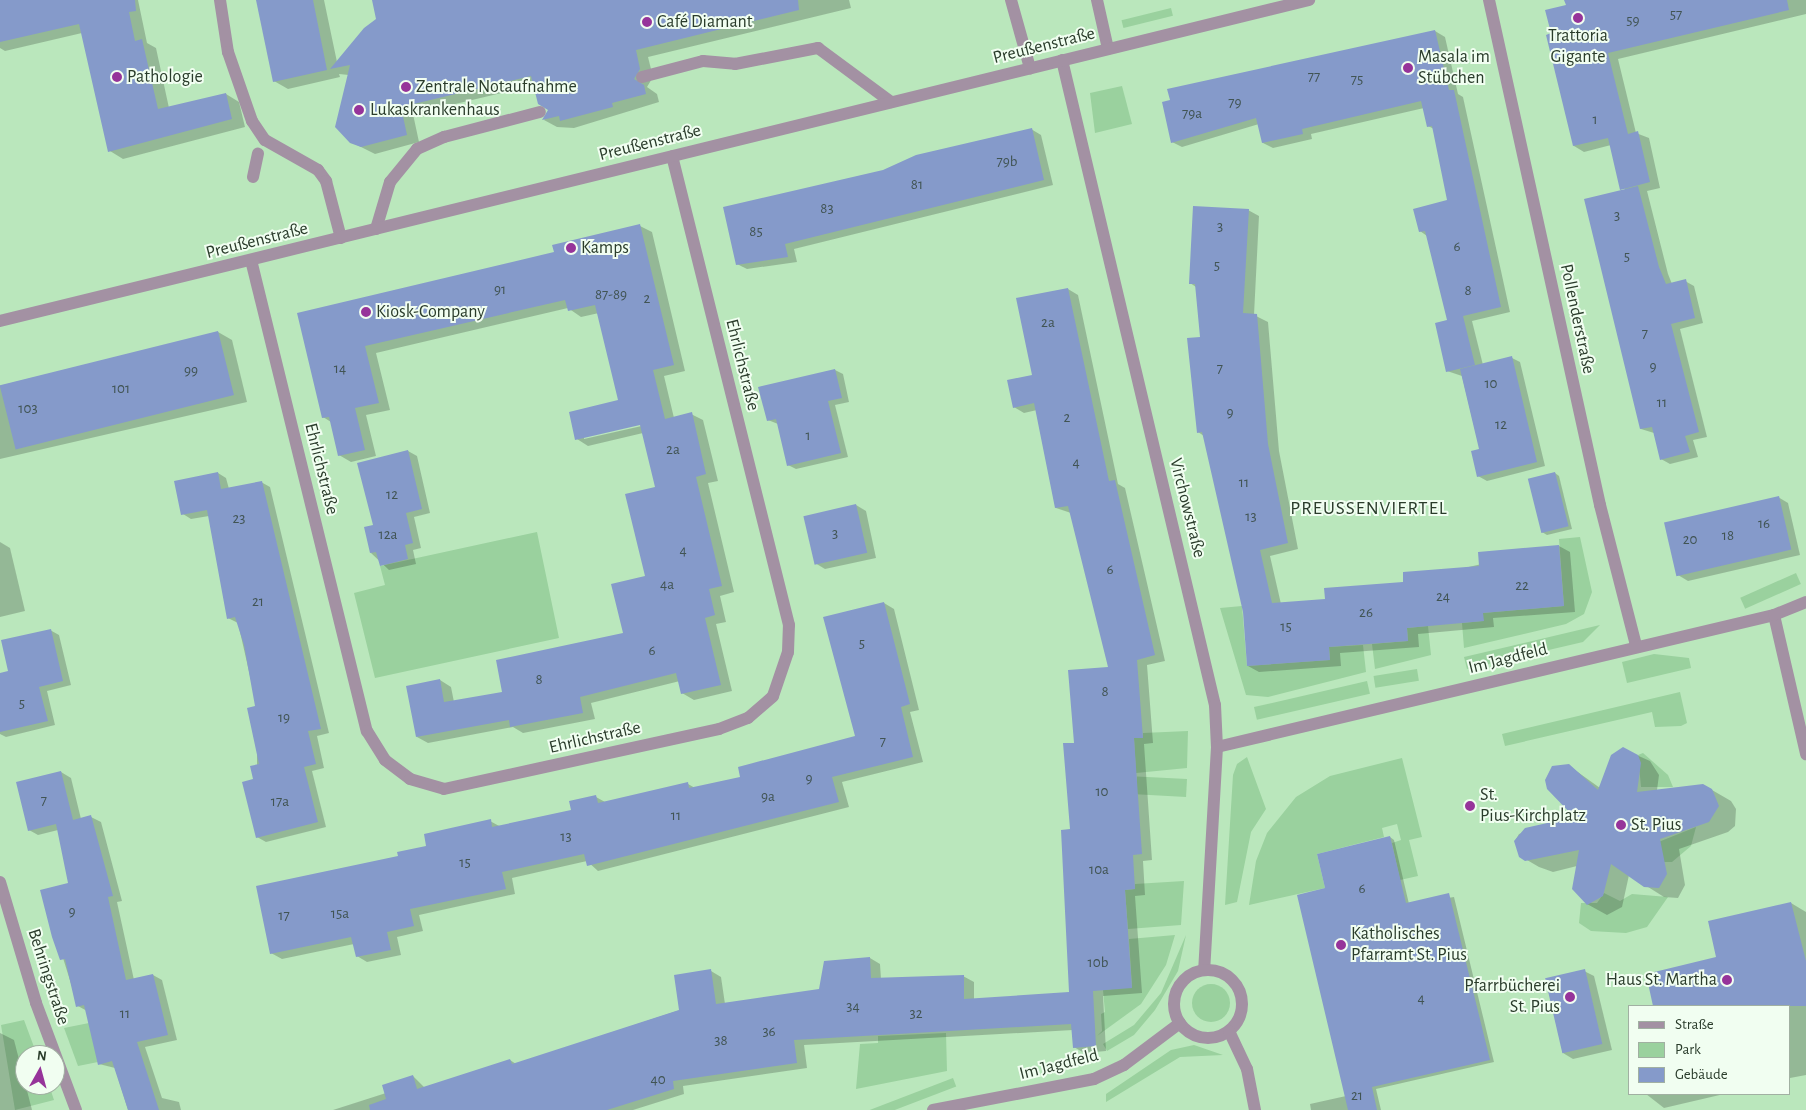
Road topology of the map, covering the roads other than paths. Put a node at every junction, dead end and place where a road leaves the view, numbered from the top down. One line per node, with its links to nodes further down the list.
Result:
1 (220, 0): 16 (street)
2 (1011, 0): 8 (street)
3 (1097, 0): 6 (street)
4 (1309, 0): 6 (street, Preußenstraße)
5 (1489, 0): 21 (street, Pollenderstraße)
6 (1108, 48): 7 (street, Preußenstraße)
7 (1062, 60): 8 (street, Preußenstraße); 22 (street, Virchowstraße)
8 (1030, 68): 10 (street, Preußenstraße)
9 (642, 77): 10 (street)
10 (891, 102): 13 (street, Preußenstraße)
11 (540, 112): 15 (street)
12 (258, 154): 14 (street)
13 (672, 156): 15 (street, Preußenstraße); 17 (street, Ehrlichstraße)
14 (253, 177)
15 (376, 229): 16 (street, Preußenstraße)
16 (341, 238): 17 (street, Preußenstraße)
17 (251, 260): 18 (street, Preußenstraße)
18 (0, 321)
19 (1806, 602): 20 (street, Im Jagdfeld)
20 (1774, 615): 21 (street, Im Jagdfeld); 23 (street)
21 (1636, 645): 22 (street, Im Jagdfeld)
22 (1217, 748): 25 (street, Virchowstraße)
23 (1806, 754)
24 (0, 882): 28 (street, Behringstraße)
25 (1204, 970): 26 (street); 27 (street)
26 (1180, 1023): 27 (street); 29 (street, Im Jagdfeld)
27 (1229, 1031): 30 (street)
28 (76, 1110)
29 (933, 1110)
30 (1255, 1110)

